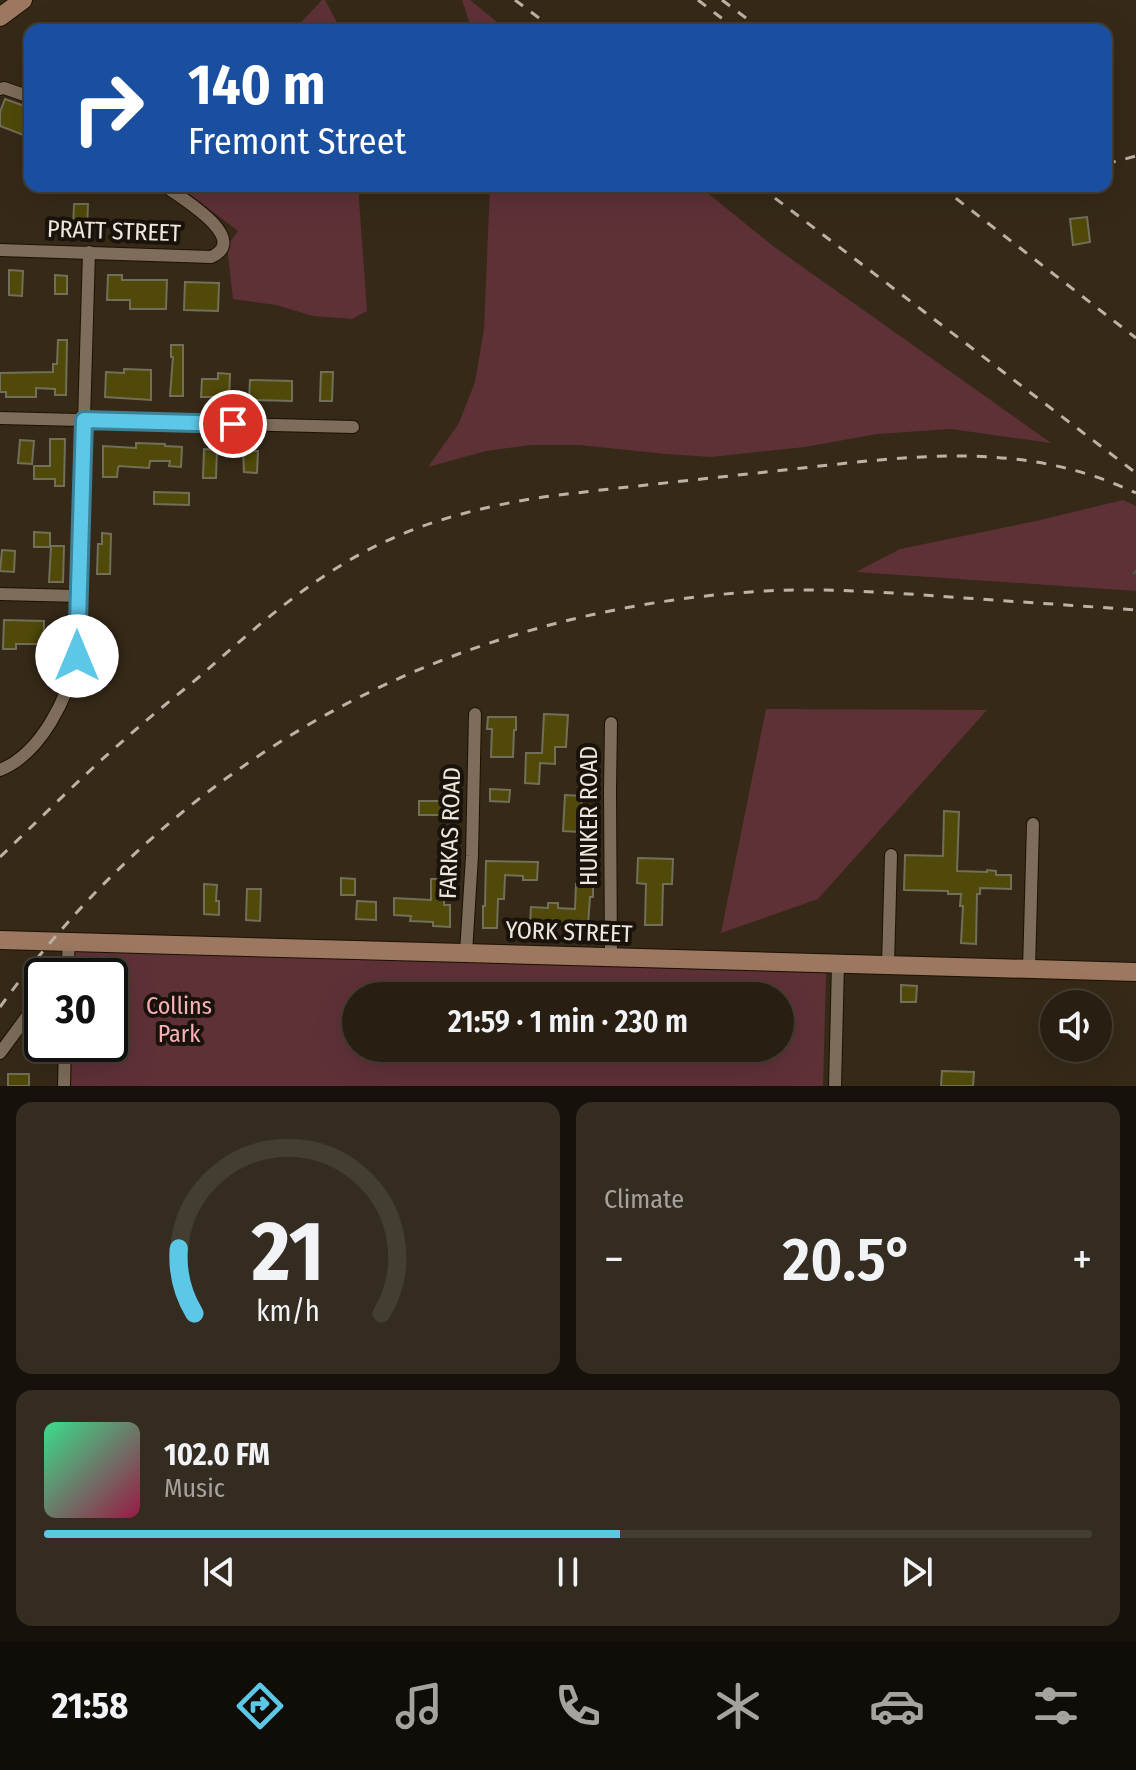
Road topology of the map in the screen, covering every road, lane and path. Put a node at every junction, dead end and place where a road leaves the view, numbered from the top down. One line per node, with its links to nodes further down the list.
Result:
1 (23, 0): 2 (street)
2 (0, 17)
3 (0, 89): 4 (street)
4 (24, 95)
5 (173, 192): 7 (street, PRATT STREET)
6 (0, 250): 7 (street, PRATT STREET)
7 (89, 252): 9 (street)
8 (0, 418): 9 (street)
9 (84, 420): 10 (street); 12 (street)
10 (353, 427)
11 (0, 594): 12 (street)
12 (78, 596): 15 (street)
13 (475, 714): 20 (street, FARKAS ROAD)
14 (611, 723): 21 (street, HUNKER ROAD)
15 (0, 770)
16 (1033, 824): 26 (street)
17 (891, 855): 25 (street)
18 (0, 940): 19 (street, YORK STREET)
19 (68, 951): 20 (street, YORK STREET); 22 (street); 23 (street)
20 (466, 953): 21 (street, YORK STREET)
21 (611, 957): 24 (street, YORK STREET)
22 (65, 958)
23 (68, 958)
24 (838, 964): 25 (street, YORK STREET); 32 (street)
25 (888, 965): 26 (street, YORK STREET)
26 (1029, 969): 27 (street, YORK STREET)
27 (1136, 972)
28 (24, 1020): 29 (street)
29 (0, 1053)
30 (65, 1062): 31 (street)
31 (64, 1086)
32 (835, 1086)

